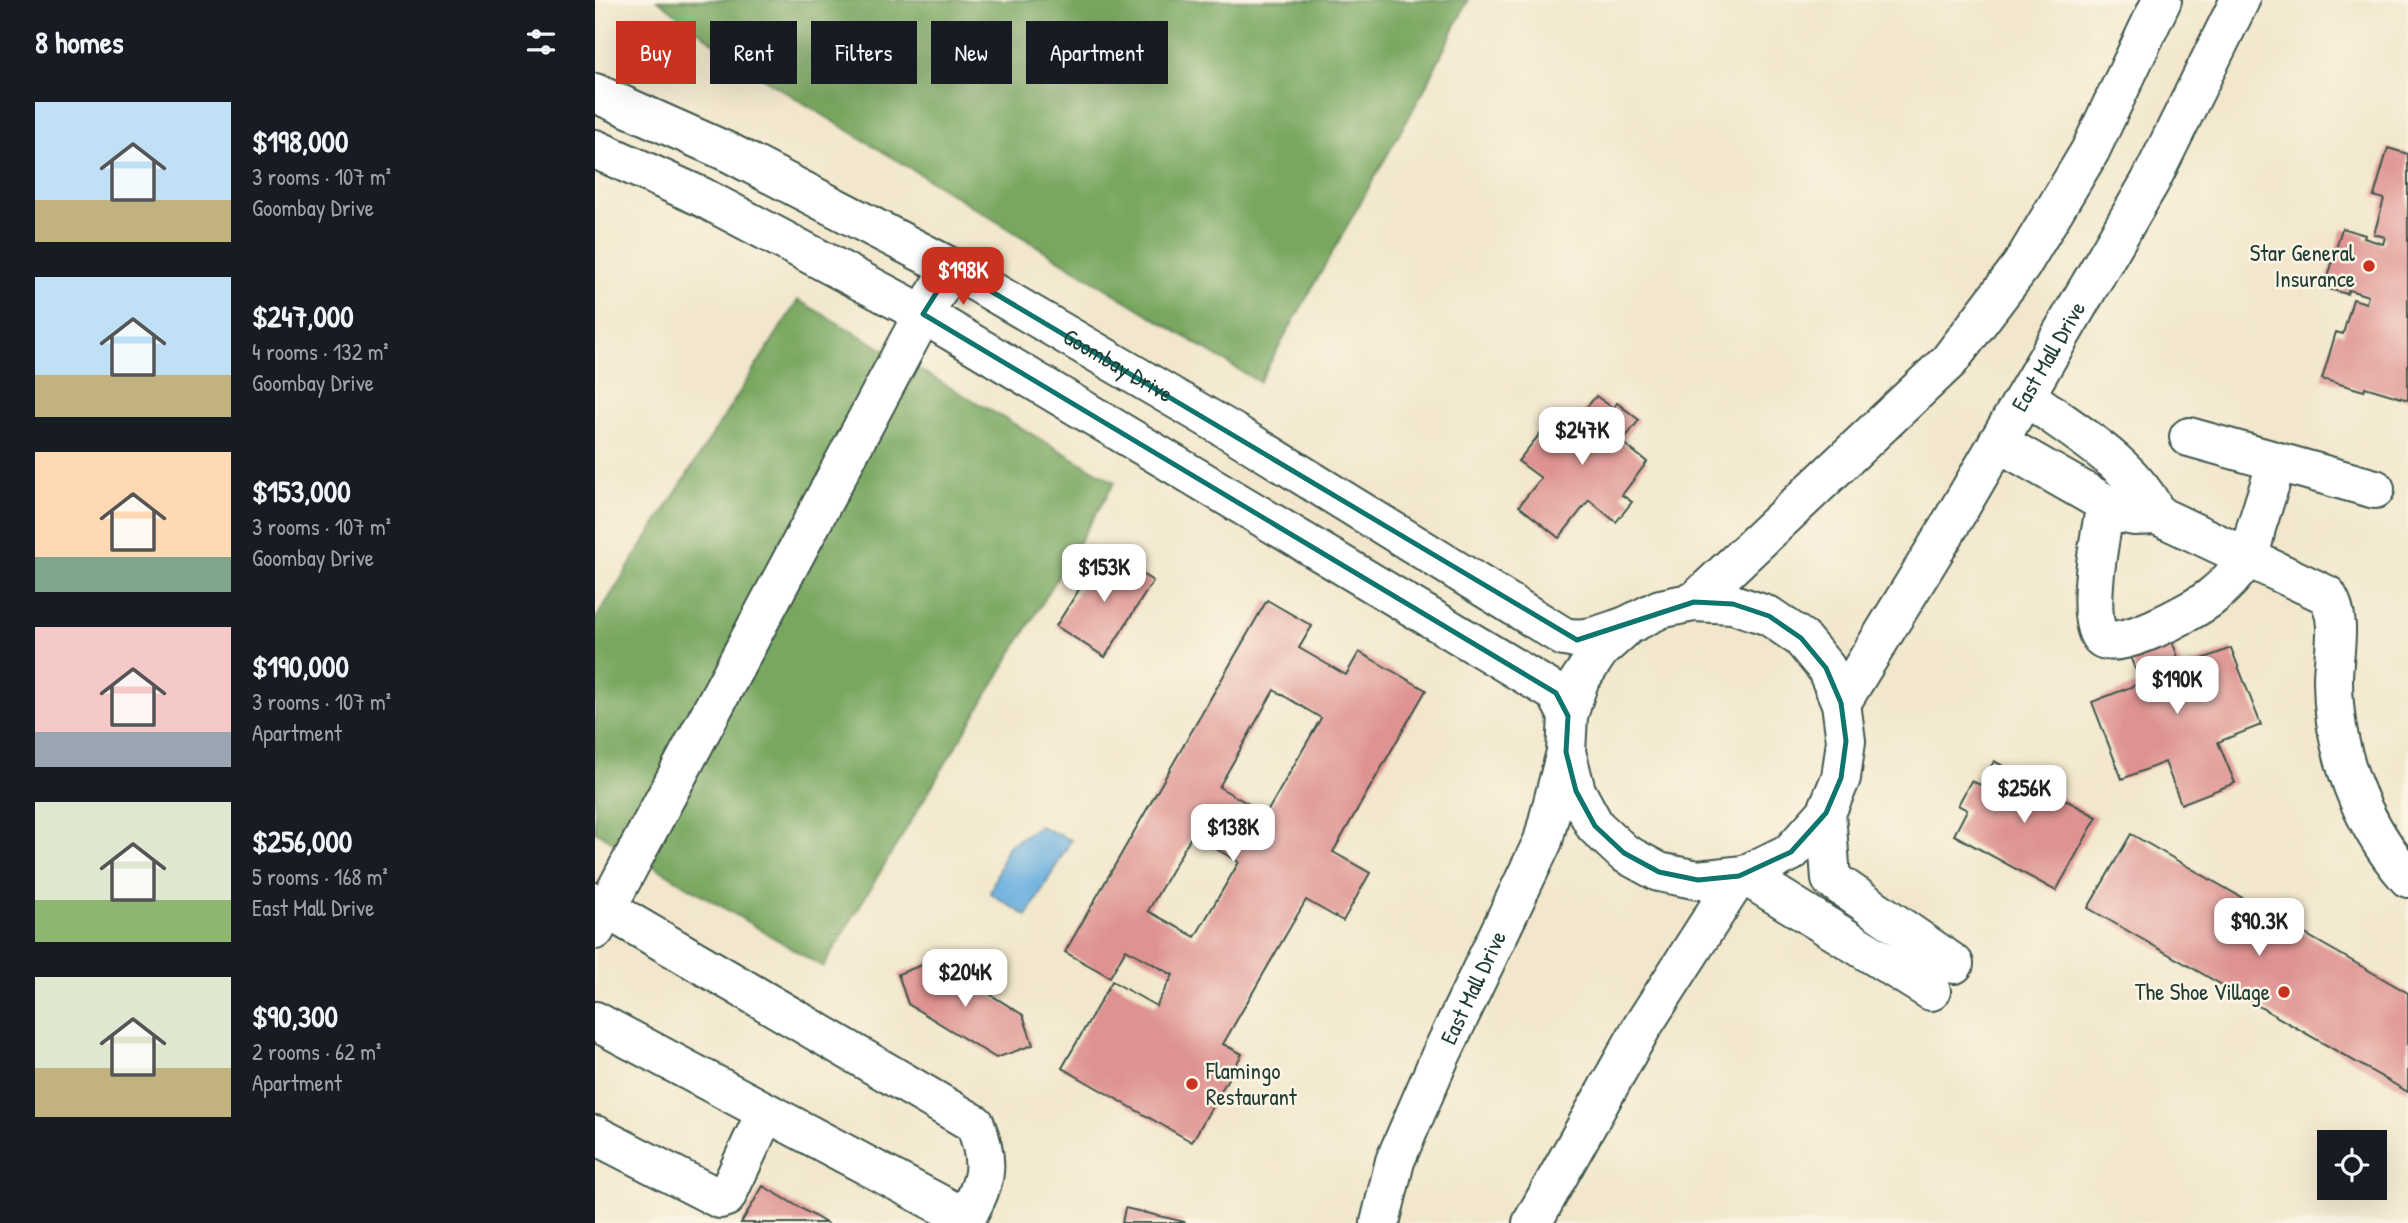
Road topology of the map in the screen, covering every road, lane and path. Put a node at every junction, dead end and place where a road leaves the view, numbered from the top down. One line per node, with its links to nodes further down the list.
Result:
1 (2162, 0): 17 (main road)
2 (2241, 0): 7 (main road, East Mall Drive)
3 (595, 93): 5 (main road, Goombay Drive)
4 (595, 149): 6 (main road)
5 (953, 268): 6 (main road); 8 (main road, Goombay Drive)
6 (923, 314): 12 (main road); 24 (main road)
7 (2026, 396): 10 (main road, East Mall Drive); 15 (main road)
8 (1239, 436): 12 (main road); 18 (main road, Goombay Drive)
9 (2189, 437): 11 (main road)
10 (1998, 442): 14 (main road); 19 (main road, East Mall Drive)
11 (2277, 462): 13 (main road); 16 (main road)
12 (1206, 484): 20 (main road)
13 (2375, 489)
14 (2106, 504): 15 (main road); 16 (main road)
15 (2157, 515): 16 (main road)
16 (2248, 557): 23 (main road)
17 (1694, 602): 18 (main road); 19 (main road)
18 (1628, 625): 20 (main road, East Mall Drive)
19 (1841, 703): 21 (main road)
20 (1567, 734): 22 (main road); 29 (main road, East Mall Drive)
21 (1826, 813): 22 (main road); 22 (main road)
22 (1741, 876): 30 (main road)
23 (2408, 878)
24 (599, 914): 28 (main road)
25 (595, 1021): 26 (main road)
26 (766, 1112): 27 (main road); 28 (main road)
27 (595, 1135)
28 (965, 1220)
29 (1380, 1223)
30 (1532, 1223)

